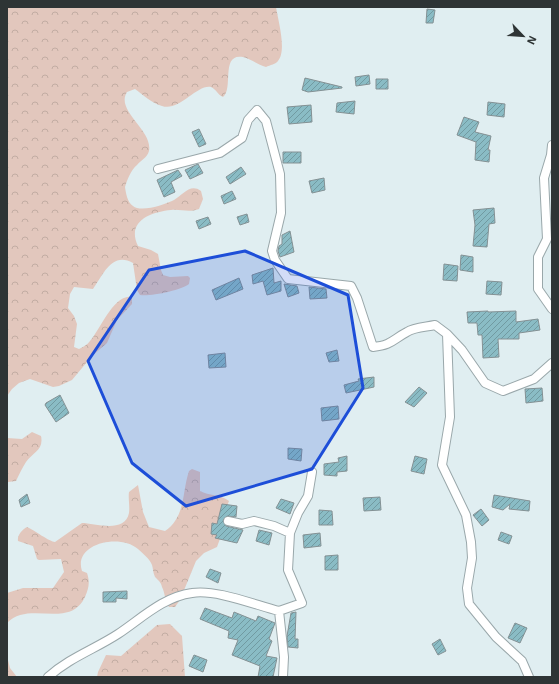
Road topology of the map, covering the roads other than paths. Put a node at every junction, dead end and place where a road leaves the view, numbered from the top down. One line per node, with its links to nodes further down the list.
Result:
1 (552, 145): 3 (street)
2 (158, 169): 4 (street)
3 (552, 309)
4 (447, 334): 5 (street); 12 (street)
5 (552, 363)
6 (312, 472): 8 (street)
7 (228, 521): 8 (street)
8 (290, 533): 9 (street)
9 (279, 611): 10 (street); 11 (street)
10 (48, 677)
11 (283, 677)
12 (529, 677)

